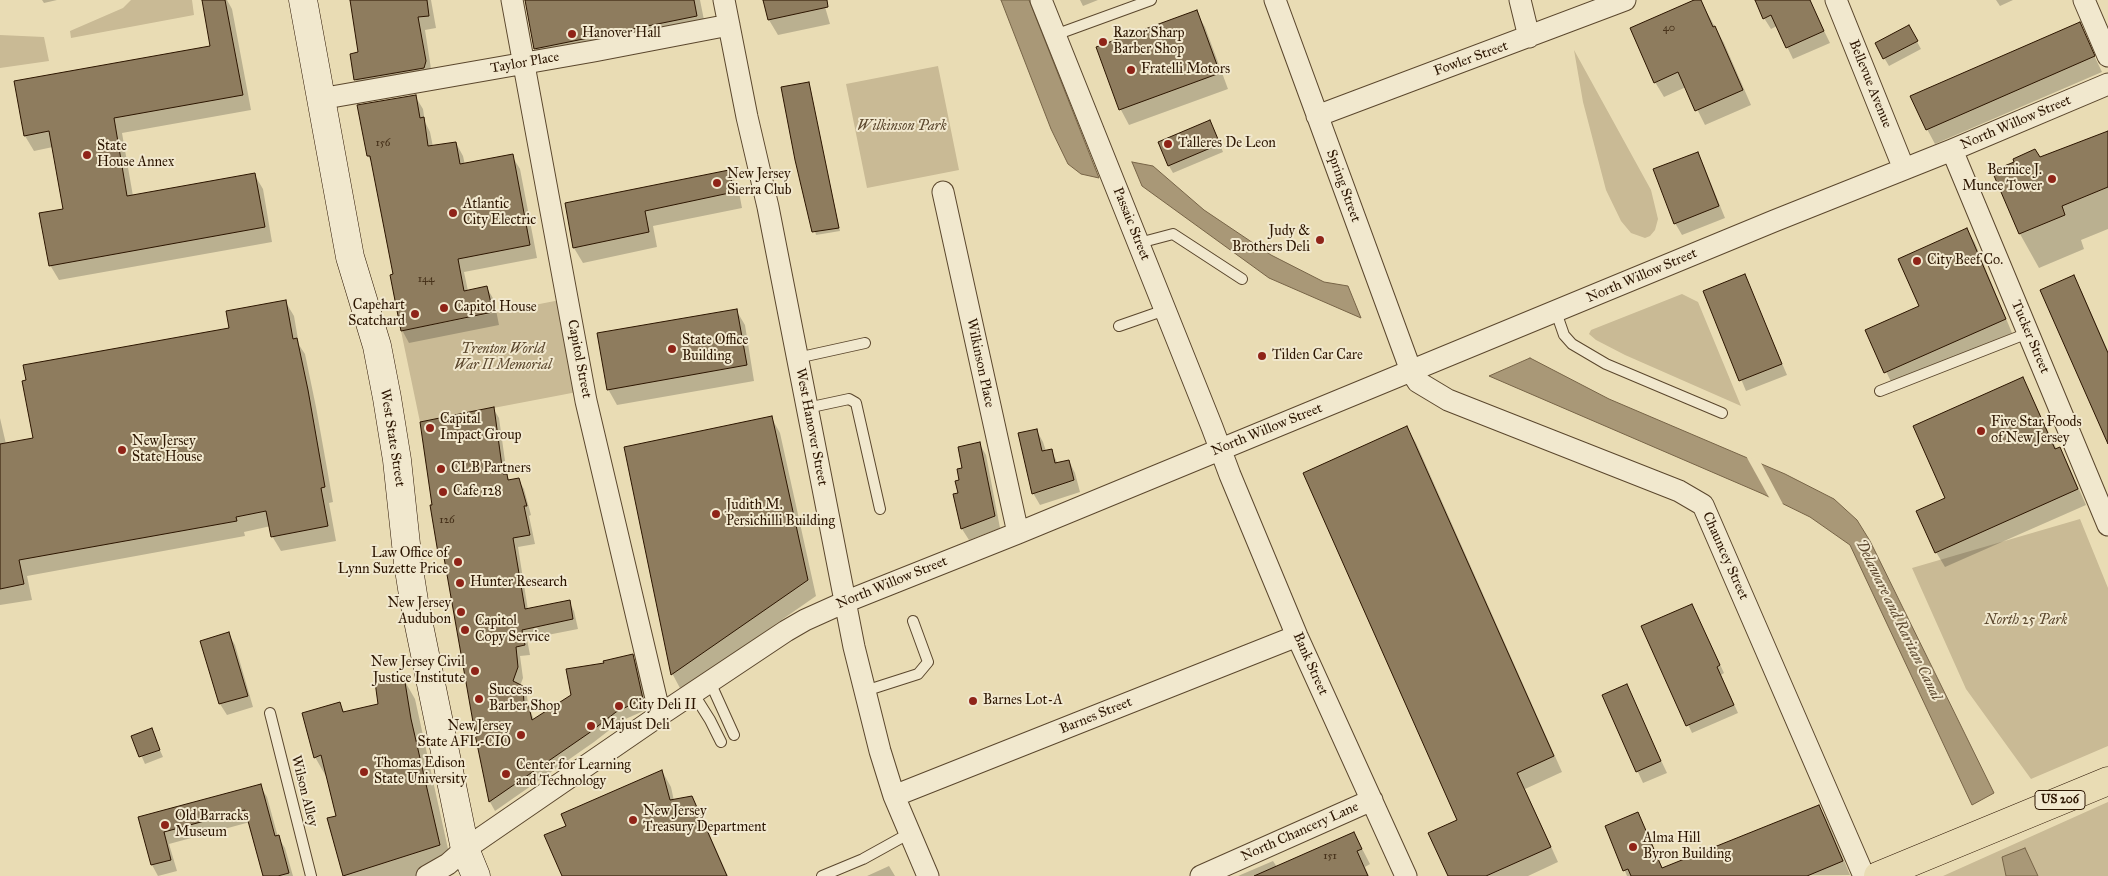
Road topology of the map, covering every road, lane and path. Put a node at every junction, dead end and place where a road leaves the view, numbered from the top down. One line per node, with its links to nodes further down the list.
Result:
1 (303, 0): 18 (street, West State Street)
2 (512, 0): 16 (street, Capitol Street)
3 (724, 0): 12 (street, West Hanover Street)
4 (1041, 0): 13 (street, Passaic Street)
5 (1151, 0): 13 (lane)
6 (1275, 0): 19 (street, Spring Street)
7 (1520, 0): 14 (street)
8 (1625, 0): 11 (street, Fowler Street)
9 (1836, 0): 21 (street, Bellevue Avenue)
10 (2084, 0): 15 (street)
11 (1600, 5): 14 (street, Fowler Street)
12 (729, 25): 16 (street, Taylor Place); 30 (street, West Hanover Street)
13 (1055, 36): 23 (street, Passaic Street)
14 (1529, 37): 19 (street, Fowler Street)
15 (2108, 56)
16 (523, 63): 18 (street, Taylor Place); 45 (street, Capitol Street)
17 (2108, 84): 20 (street, North Willow Street)
18 (320, 98): 52 (street, West State Street)
19 (1317, 116): 31 (street, Spring Street)
20 (1952, 150): 21 (street, North Willow Street); 28 (street, Tucker Street)
21 (1904, 169): 26 (street, North Willow Street)
22 (943, 192): 38 (street, Wilkinson Place)
23 (1138, 243): 24 (lane); 25 (street, Passaic Street)
24 (1242, 280)
25 (1165, 310): 27 (lane); 35 (street, Passaic Street)
26 (1556, 312): 31 (street, North Willow Street); 34 (lane)
27 (1119, 326)
28 (2028, 333): 32 (lane); 37 (street, Tucker Street)
29 (866, 343): 30 (lane)
30 (798, 358): 33 (street, West Hanover Street)
31 (1411, 371): 35 (street, North Willow Street); 60 (street, Chauncey Street)
32 (1880, 391)
33 (807, 408): 36 (lane); 39 (street, West Hanover Street)
34 (1722, 413)
35 (1220, 449): 38 (street, North Willow Street); 41 (street, Bank Street)
36 (880, 509)
37 (2108, 524)
38 (1018, 533): 39 (street, North Willow Street)
39 (845, 602): 42 (street, North Willow Street); 43 (street, West Hanover Street)
40 (912, 621): 43 (lane)
41 (1297, 636): 49 (street, Barnes Street); 50 (street, Bank Street)
42 (701, 688): 45 (street, North Willow Street); 46 (lane); 47 (lane)
43 (865, 691): 49 (street, West Hanover Street)
44 (270, 713): 53 (lane, Wilson Alley)
45 (660, 715): 52 (street, North Willow Street)
46 (734, 735)
47 (721, 742)
48 (2108, 781): 61 (main road, US 206)
49 (894, 796): 51 (street, West Hanover Street)
50 (1372, 800): 58 (street, North Chancery Lane); 59 (street, Bank Street)
51 (910, 833): 56 (lane); 57 (street, West Hanover Street)
52 (465, 849): 54 (street, North Willow Street); 55 (street, West State Street)
53 (311, 876)
54 (427, 876)
55 (476, 876)
56 (822, 876)
57 (928, 876)
58 (1201, 876)
59 (1406, 876)
60 (1864, 876)
61 (1878, 876)

